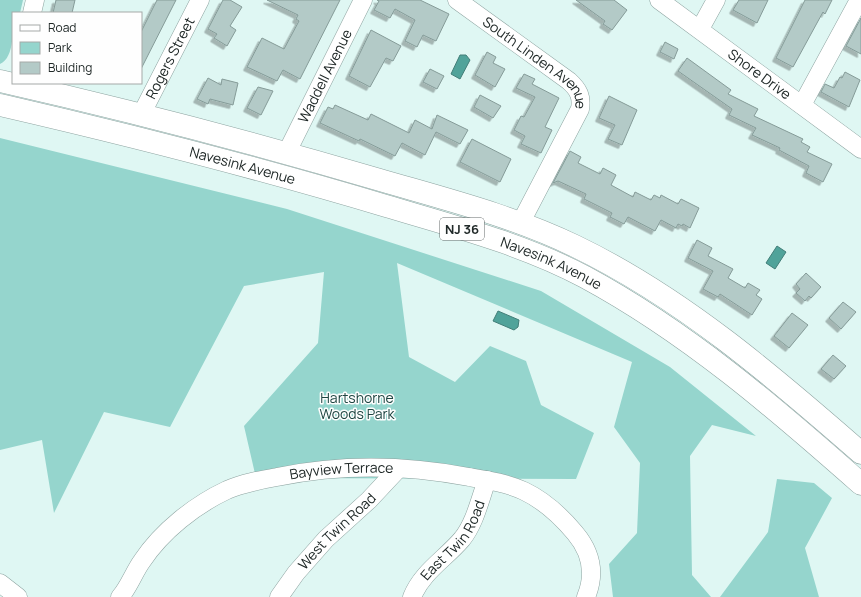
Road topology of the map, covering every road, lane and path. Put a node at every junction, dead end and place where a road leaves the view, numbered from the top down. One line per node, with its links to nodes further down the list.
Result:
1 (36, 0): 8 (street)
2 (200, 0): 13 (street, Rogers Street)
3 (363, 0): 15 (street, Waddell Avenue)
4 (457, 0): 16 (street, South Linden Avenue)
5 (659, 0): 9 (street, Shore Drive)
6 (716, 0): 9 (street)
7 (859, 0): 11 (street)
8 (32, 12)
9 (700, 29): 11 (street, Shore Drive)
10 (14, 84): 13 (highway, Navesink Avenue / NJ 36)
11 (802, 105): 14 (street, Shore Drive)
12 (2, 106): 20 (highway, Navesink Avenue / NJ 36)
13 (141, 115): 15 (highway, Navesink Avenue / NJ 36)
14 (861, 149)
15 (287, 152): 16 (highway, Navesink Avenue / NJ 36)
16 (520, 224): 17 (highway, Navesink Avenue / NJ 36)
17 (861, 453)
18 (398, 469): 19 (street, Bayview Terrace); 23 (street, Bayview Terrace); 24 (street, West Twin Road)
19 (487, 480): 25 (street, East Twin Road); 26 (street, Bayview Terrace)
20 (861, 484)
21 (0, 583): 22 (street)
22 (18, 597)
23 (120, 597)
24 (279, 597)
25 (412, 597)
26 (586, 597)

